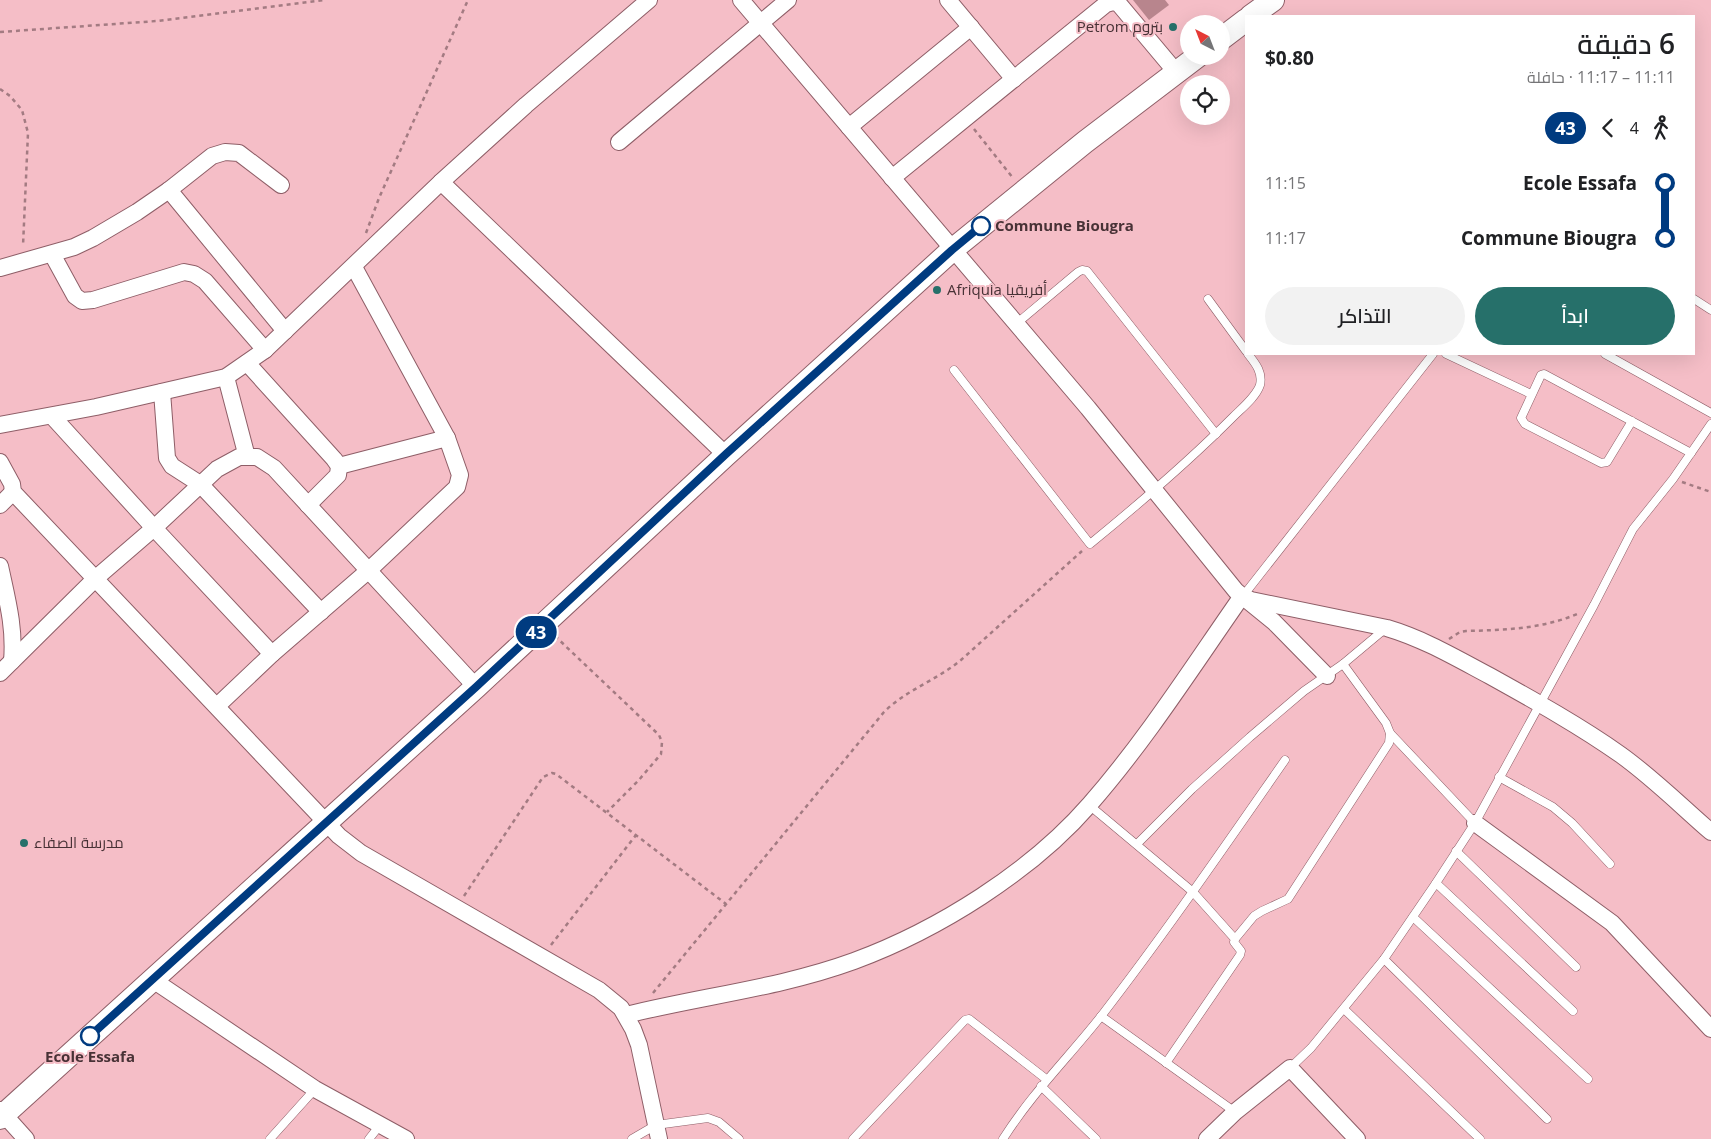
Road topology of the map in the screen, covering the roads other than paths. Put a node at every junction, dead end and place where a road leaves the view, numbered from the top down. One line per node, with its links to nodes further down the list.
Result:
1 (644, 0): 2 (street)
2 (649, 0): 18 (street)
3 (741, 0): 9 (street)
4 (788, 0): 9 (street)
5 (948, 0): 10 (street)
6 (1273, 0): 7 (main road)
7 (1252, 15)
8 (1245, 21): 11 (main road)
9 (760, 23): 15 (street); 16 (street)
10 (971, 27): 14 (street); 15 (street)
11 (1230, 32)
12 (1186, 65): 13 (main road)
13 (1176, 72): 14 (street); 21 (main road)
14 (1014, 79): 17 (street)
15 (849, 127): 17 (street)
16 (619, 142)
17 (892, 178): 21 (street)
18 (442, 182): 23 (street); 49 (street)
19 (281, 185): 20 (street)
20 (169, 190): 22 (street); 29 (street)
21 (952, 250): 28 (street); 49 (main road)
22 (52, 254): 24 (street); 30 (street)
23 (354, 267): 29 (street); 47 (street)
24 (0, 268)
25 (1208, 299): 31 (lane)
26 (1695, 300): 27 (lane)
27 (1711, 310)
28 (1016, 324): 46 (lane); 54 (street)
29 (285, 331): 30 (street)
30 (265, 350): 36 (street)
31 (1245, 350)
32 (1248, 355): 46 (lane)
33 (1432, 355): 62 (lane)
34 (1448, 355): 40 (lane)
35 (1607, 355): 41 (lane)
36 (247, 363): 38 (street); 52 (street)
37 (954, 370): 54 (lane)
38 (226, 377): 39 (street); 50 (street)
39 (162, 392): 42 (street); 53 (street)
40 (1531, 394): 43 (lane); 43 (lane)
41 (1711, 413)
42 (52, 416): 45 (street); 58 (street)
43 (1632, 421): 48 (lane)
44 (1711, 424): 48 (lane)
45 (0, 425)
46 (1216, 434): 54 (lane)
47 (447, 438): 52 (street); 60 (street)
48 (1691, 453): 71 (lane)
49 (726, 454): 70 (main road)
50 (247, 457): 53 (street); 57 (street)
51 (0, 462): 55 (street)
52 (339, 466): 57 (street)
53 (200, 484): 58 (street); 63 (street)
54 (1154, 490): 62 (street)
55 (13, 492): 56 (street); 61 (street)
56 (0, 505)
57 (308, 505): 60 (street)
58 (154, 528): 61 (street); 65 (street)
59 (0, 566): 66 (street)
60 (368, 571): 63 (street); 70 (street)
61 (96, 578): 66 (street); 72 (street)
62 (1242, 596): 64 (street); 69 (street); 76 (street)
63 (321, 612): 65 (street)
64 (1387, 628): 67 (lane); 71 (street)
65 (272, 654): 72 (street)
66 (12, 661): 68 (street)
67 (1343, 664): 69 (lane); 73 (lane)
68 (0, 673)
69 (1327, 676): 80 (lane)
70 (476, 687): 77 (main road)
71 (1539, 703): 75 (lane); 79 (street)
72 (217, 706): 77 (street)
73 (1390, 733): 78 (lane); 86 (lane)
74 (1285, 760): 84 (lane)
75 (1499, 777): 78 (lane); 82 (lane)
76 (1089, 805): 80 (lane); 92 (street)
77 (327, 823): 89 (main road); 92 (street)
78 (1475, 823): 81 (lane); 94 (street)
79 (1711, 832)
80 (1137, 844): 84 (lane)
81 (1456, 851): 83 (lane); 88 (lane)
82 (1610, 864)
83 (1436, 883): 85 (lane); 91 (lane)
84 (1193, 892): 86 (lane); 93 (lane)
85 (1414, 917): 87 (lane); 98 (lane)
86 (1234, 939): 95 (lane)
87 (1384, 959): 90 (lane); 103 (lane)
88 (1576, 967)
89 (153, 980): 100 (street); 102 (main road)
90 (1344, 1009): 96 (lane); 117 (lane)
91 (1573, 1011)
92 (632, 1013): 105 (street)
93 (1101, 1016): 95 (lane); 97 (lane)
94 (1711, 1029)
95 (1166, 1063): 101 (lane)
96 (1290, 1068): 101 (street); 116 (street)
97 (1046, 1079): 99 (lane); 112 (lane)
98 (1588, 1079)
99 (1041, 1086): 113 (lane); 114 (lane)
100 (316, 1089): 104 (street); 107 (lane)
101 (1235, 1112): 115 (street)
102 (1, 1114): 106 (street)
103 (1547, 1118)
104 (380, 1125): 108 (lane); 109 (street)
105 (657, 1132): 110 (lane); 111 (lane)
106 (26, 1139)
107 (270, 1139)
108 (369, 1139)
109 (406, 1139)
110 (632, 1139)
111 (739, 1139)
112 (853, 1139)
113 (1004, 1139)
114 (1096, 1139)
115 (1207, 1139)
116 (1357, 1139)
117 (1480, 1139)

